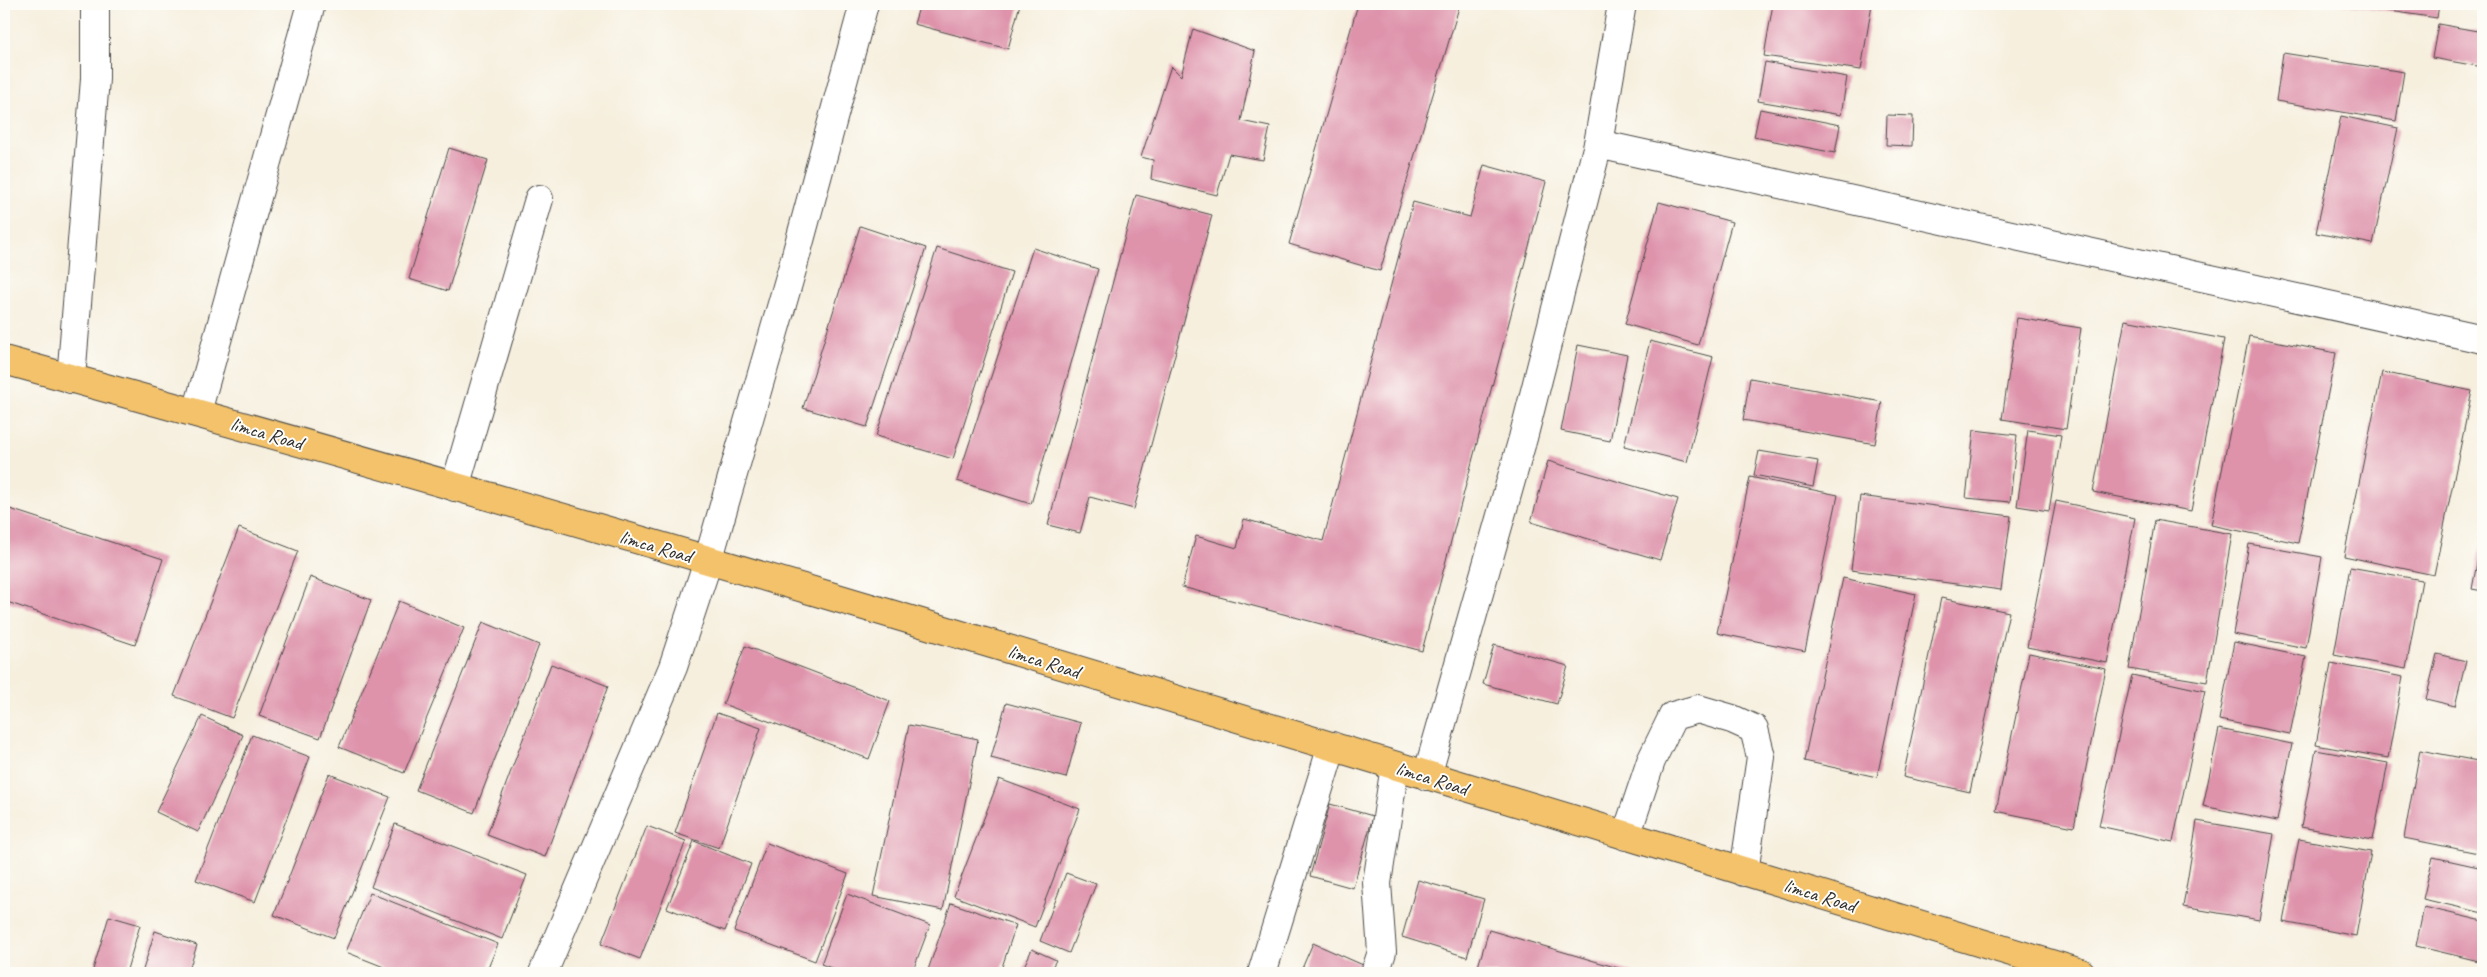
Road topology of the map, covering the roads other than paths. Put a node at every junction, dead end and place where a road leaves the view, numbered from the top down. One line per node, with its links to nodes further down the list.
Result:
1 (95, 4): 9 (street)
2 (310, 4): 10 (street)
3 (864, 4): 12 (street)
4 (1622, 4): 5 (street)
5 (1598, 144): 7 (street); 15 (street)
6 (539, 199): 11 (street)
7 (2483, 339)
8 (4, 360): 9 (main road, limca Road)
9 (71, 379): 10 (main road, limca Road)
10 (197, 412): 11 (main road, limca Road)
11 (455, 487): 12 (main road, limca Road)
12 (708, 561): 13 (main road, limca Road); 18 (street)
13 (1332, 746): 14 (main road, limca Road); 19 (street)
14 (1395, 766): 15 (main road, limca Road); 20 (street)
15 (1427, 776): 16 (main road, limca Road)
16 (1626, 836): 17 (main road, limca Road); 17 (street)
17 (1744, 872): 21 (main road, limca Road)
18 (544, 973)
19 (1262, 973)
20 (1375, 973)
21 (2082, 973)

